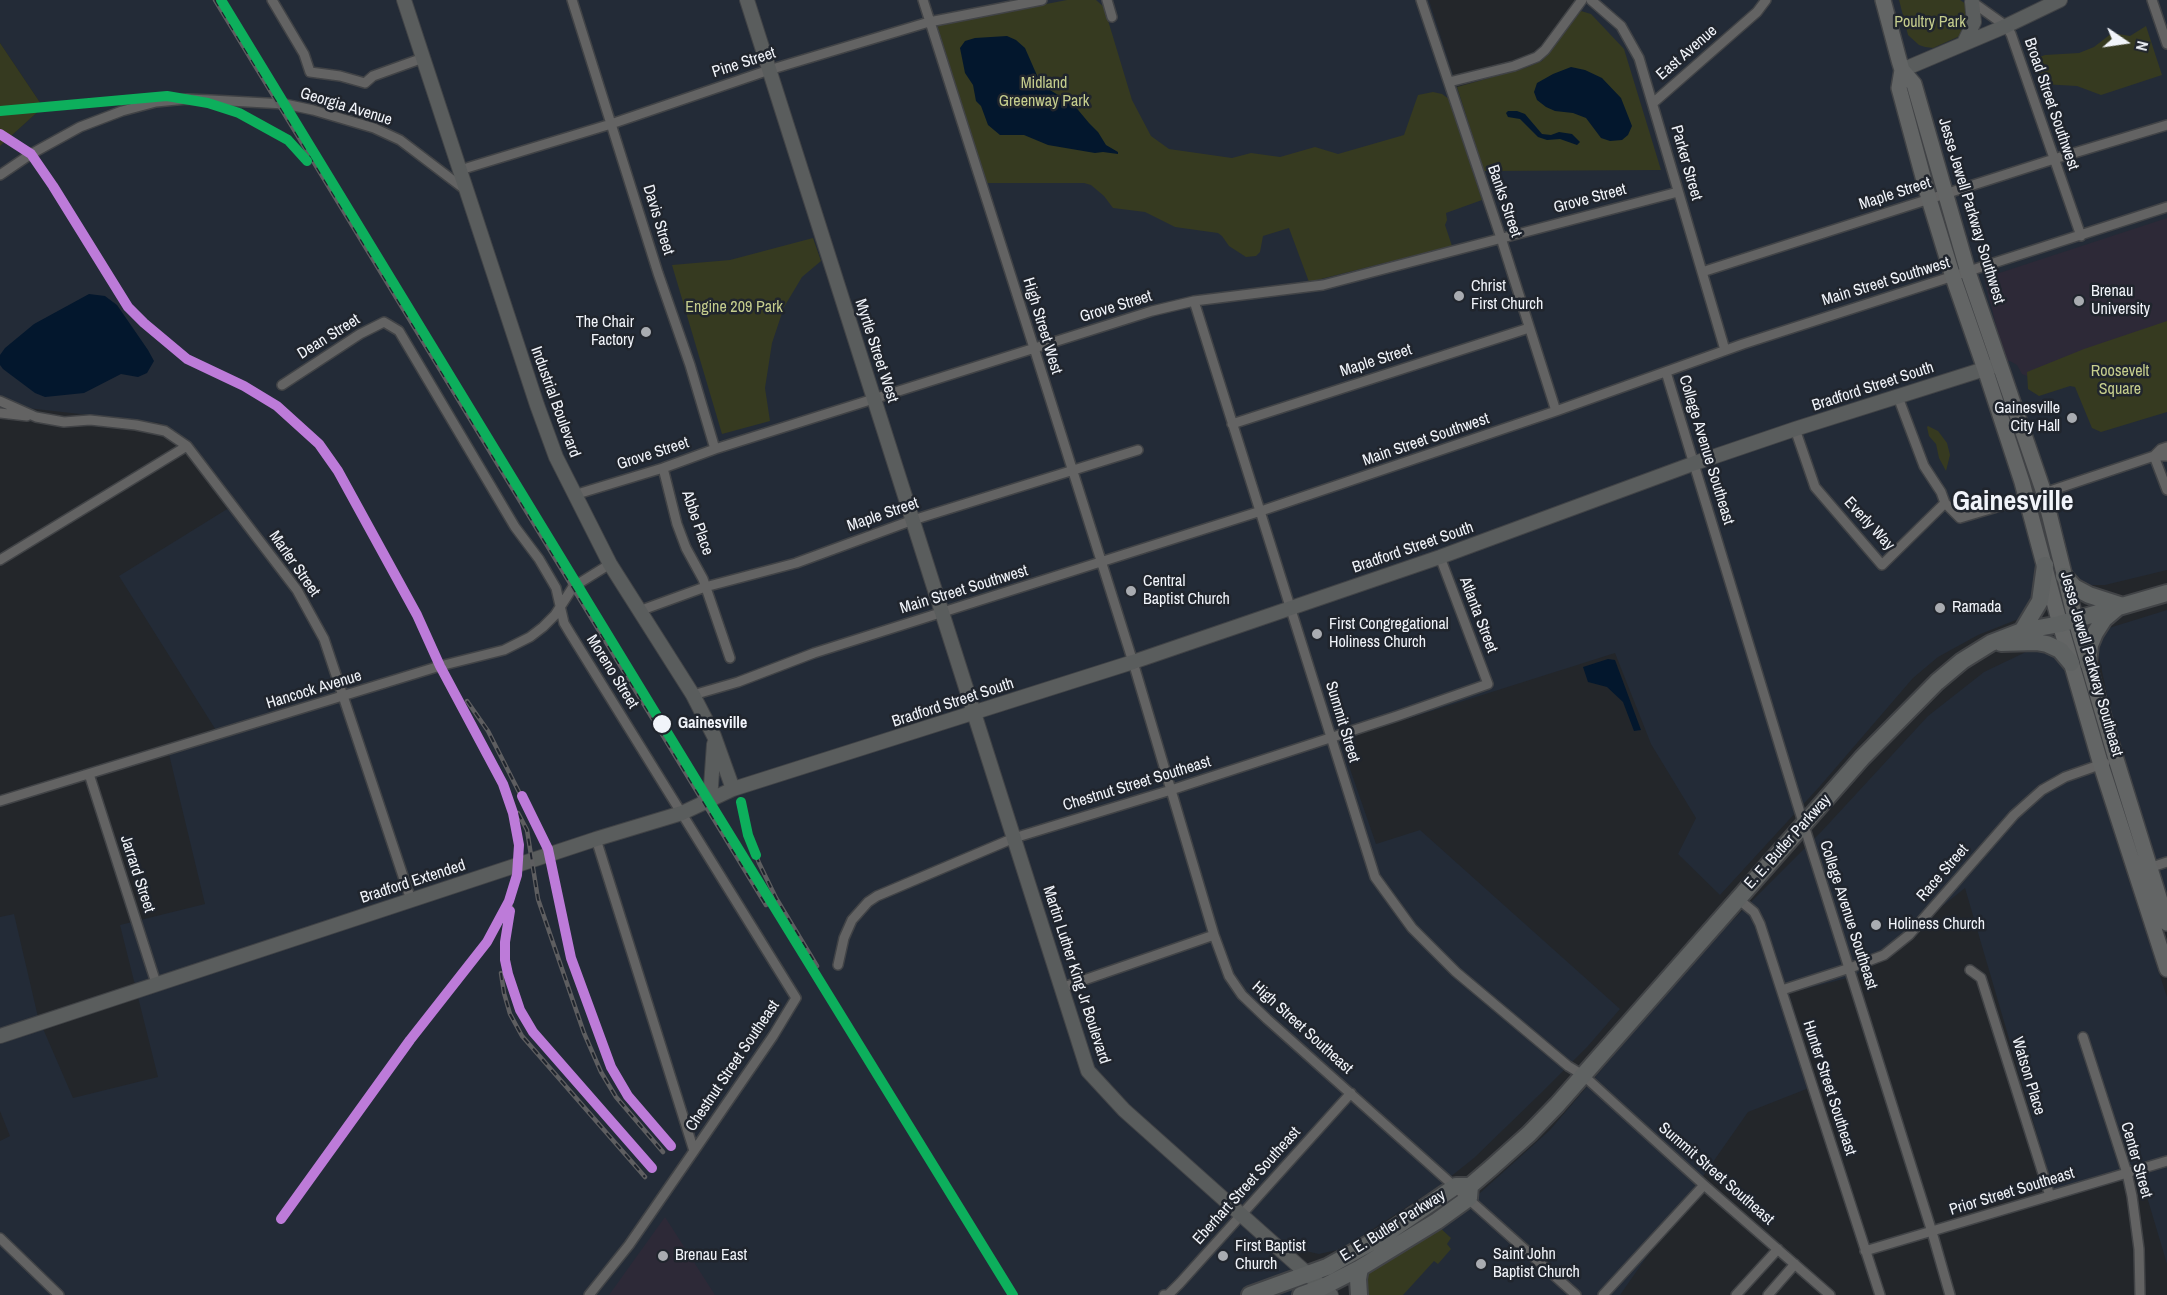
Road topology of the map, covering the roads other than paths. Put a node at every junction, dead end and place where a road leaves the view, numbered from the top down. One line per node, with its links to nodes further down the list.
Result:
1 (272, 0): 21 (street)
2 (404, 0): 21 (street, Industrial Boulevard)
3 (572, 0): 26 (street, Davis Street)
4 (747, 0): 22 (street, Myrtle Street West)
5 (922, 0): 17 (street, High Street West)
6 (1042, 0): 17 (street, Pine Street)
7 (1107, 0): 16 (street)
8 (1421, 0): 24 (street, Banks Street)
9 (1582, 0): 24 (street)
10 (1591, 0): 25 (street, Parker Street)
11 (1766, 0): 25 (street, East Avenue)
12 (1884, 0): 23 (main road, Jesse Jewell Parkway Southwest)
13 (2060, 0): 18 (street)
14 (2152, 0): 20 (street)
15 (1970, 1): 18 (street, Broad Street Southwest); 19 (street)
16 (1112, 17)
17 (929, 22): 22 (street, Pine Street); 43 (street, High Street West)
18 (2006, 26): 19 (street); 28 (street, Broad Street Southwest)
19 (1964, 43): 23 (street)
20 (2167, 44)
21 (423, 58): 29 (street, Industrial Boulevard)
22 (769, 70): 26 (street, Pine Street); 49 (street, Myrtle Street West)
23 (1902, 70): 33 (main road, Jesse Jewell Parkway Southwest); 34 (main road, Jesse Jewell Parkway Southwest)
24 (1449, 82): 37 (street, Banks Street)
25 (1653, 103): 32 (street, Parker Street)
26 (611, 124): 29 (street, Pine Street); 58 (street, Davis Street)
27 (2167, 124): 28 (street, Maple Street)
28 (2054, 159): 33 (street, Maple Street); 36 (street, Broad Street Southwest)
29 (460, 170): 31 (street, Industrial Boulevard)
30 (0, 175): 31 (street, Georgia Avenue)
31 (467, 192): 67 (street, Industrial Boulevard)
32 (1678, 192): 37 (street, Grove Street); 39 (street, Parker Street)
33 (1946, 193): 34 (street, Maple Street); 38 (main road, Jesse Jewell Parkway Southwest)
34 (1929, 199): 39 (street, Maple Street); 40 (main road, Jesse Jewell Parkway Southwest)
35 (2167, 207): 36 (street, Main Street Southwest)
36 (2081, 236): 38 (street, Main Street Southwest)
37 (1501, 238): 41 (street, Grove Street); 42 (street, Banks Street)
38 (1968, 272): 40 (street, Main Street Southwest); 45 (main road, Jesse Jewell Parkway Southwest)
39 (1701, 273): 44 (street, Parker Street)
40 (1953, 277): 44 (street, Main Street Southwest); 45 (main road, Jesse Jewell Parkway Southwest)
41 (1194, 301): 43 (street, Grove Street); 54 (street, Summit Street)
42 (1529, 328): 51 (street, Banks Street); 54 (street, Maple Street)
43 (1034, 348): 49 (street, Grove Street); 64 (street, High Street West)
44 (1725, 350): 46 (street, Main Street Southwest)
45 (1993, 367): 48 (street, Bradford Street South); 66 (main road, Jesse Jewell Parkway Southeast); 68 (main road, Jesse Jewell Parkway Southeast)
46 (1666, 372): 51 (street, Main Street Southwest); 62 (street, College Avenue Southeast)
47 (282, 385): 80 (street, Dean Street)
48 (1898, 398): 55 (street, Bradford Street South); 69 (street)
49 (873, 399): 58 (street, Grove Street); 71 (street, Myrtle Street West)
50 (0, 401): 53 (street, Marler Street)
51 (1556, 411): 70 (street, Main Street Southwest)
52 (0, 413): 53 (street)
53 (36, 417): 56 (street, Marler Street)
54 (1232, 424): 70 (street, Summit Street)
55 (1795, 429): 62 (street, Bradford Street South); 69 (street, Everly Way)
56 (187, 446): 73 (street); 93 (street, Marler Street)
57 (2167, 447): 60 (street)
58 (715, 449): 63 (street, Grove Street)
59 (1138, 450): 64 (street, Maple Street)
60 (2154, 456): 61 (street); 65 (street); 66 (street)
61 (2167, 456)
62 (1695, 463): 72 (street, Bradford Street South); 106 (street, College Avenue Southeast)
63 (663, 468): 67 (street, Grove Street); 78 (street, Abbe Place)
64 (1071, 471): 71 (street, Maple Street); 74 (street, High Street West)
65 (2167, 490)
66 (2044, 493): 77 (main road, Jesse Jewell Parkway Southeast)
67 (573, 495): 75 (street, Industrial Boulevard)
68 (2026, 498): 69 (street); 76 (main road, Jesse Jewell Parkway Southeast)
69 (1945, 503)
70 (1261, 511): 74 (street, Main Street Southwest); 82 (street, Summit Street)
71 (913, 520): 78 (street, Maple Street); 84 (street, Myrtle Street West)
72 (1440, 557): 82 (street, Bradford Street South); 91 (street, Atlanta Street)
73 (0, 560)
74 (1101, 562): 84 (street, Main Street Southwest); 89 (street, High Street West)
75 (610, 564): 80 (street, Hancock Avenue); 83 (street, Industrial Boulevard)
76 (2044, 565): 85 (main road, Jesse Jewell Parkway Southeast); 86 (highway)
77 (2064, 576): 81 (highway); 85 (main road, Jesse Jewell Parkway Southeast)
78 (705, 587): 83 (street, Maple Street); 88 (street, Abbe Place)
79 (2167, 593): 81 (highway, E. E. Butler Parkway)
80 (560, 604): 93 (street, Hancock Avenue); 105 (street, Moreno Street)
81 (2120, 605): 85 (highway, E. E. Butler Parkway); 90 (highway)
82 (1291, 609): 89 (street, Bradford Street South); 96 (street, Summit Street)
83 (639, 611): 92 (street, Industrial Boulevard)
84 (942, 613): 92 (street, Main Street Southwest); 94 (street, Myrtle Street West)
85 (2067, 621): 86 (highway, E. E. Butler Parkway); 90 (main road, Jesse Jewell Parkway Southeast)
86 (2022, 630): 87 (highway, E. E. Butler Parkway)
87 (1991, 643): 90 (highway); 106 (highway, E. E. Butler Parkway)
88 (730, 658)
89 (1132, 662): 94 (street, Bradford Street South); 102 (street, High Street Southeast)
90 (2079, 663): 98 (main road, Jesse Jewell Parkway Southeast); 99 (main road, Jesse Jewell Parkway Southeast)
91 (1488, 684): 96 (street, Chestnut Street Southeast)
92 (693, 695): 95 (street, Industrial Boulevard)
93 (345, 697): 100 (street, Hancock Avenue); 112 (street, Marler Street)
94 (974, 712): 97 (street, Bradford Street South); 107 (street, Martin Luther King Jr Boulevard)
95 (714, 736): 101 (street, Industrial Boulevard); 103 (street)
96 (1331, 738): 102 (street, Chestnut Street Southeast); 125 (street, Summit Street)
97 (836, 757): 101 (street, Bradford Extended)
98 (2116, 759): 99 (street, Race Street); 110 (main road, Jesse Jewell Parkway Southeast)
99 (2101, 765): 110 (main road, Jesse Jewell Parkway Southeast); 116 (street, Race Street)
100 (89, 774): 104 (street, Hancock Avenue); 119 (street, Jarrard Street)
101 (733, 789): 103 (street, Bradford Extended)
102 (1172, 790): 107 (street, Chestnut Street Southeast); 114 (street, High Street Southeast)
103 (710, 800): 105 (street, Bradford Extended)
104 (0, 801)
105 (682, 813): 108 (street, Bradford Extended); 122 (street, Moreno Street)
106 (1803, 825): 111 (highway, E. E. Butler Parkway); 116 (street, College Avenue Southeast)
107 (1014, 838): 115 (street, Chestnut Street Southeast); 120 (street, Martin Luther King Jr Boulevard)
108 (596, 839): 112 (street, Bradford Extended); 127 (street)
109 (2167, 862): 110 (street)
110 (2143, 870): 113 (main road, Jesse Jewell Parkway Southeast); 117 (main road, Jesse Jewell Parkway Southeast)
111 (1737, 898): 121 (street, Hunter Street Southeast); 125 (highway, E. E. Butler Parkway)
112 (411, 900): 119 (street, Bradford Extended)
113 (2167, 922)
114 (1214, 935): 120 (street); 126 (street, High Street Southeast)
115 (838, 964)
116 (1850, 968): 121 (street, Race Street); 134 (street, College Avenue Southeast)
117 (2167, 969)
118 (1970, 970): 132 (street, Watson Place)
119 (156, 983): 123 (street, Bradford Extended)
120 (1061, 988): 133 (street, Martin Luther King Jr Boulevard)
121 (1782, 990): 137 (street, Hunter Street Southeast)
122 (796, 998): 127 (street, Chestnut Street Southeast)
123 (0, 1036)
124 (2083, 1036): 129 (street, Center Street)
125 (1582, 1075): 130 (street, Summit Street Southeast); 131 (highway, E. E. Butler Parkway)
126 (1351, 1093): 131 (street, High Street Southeast); 133 (street, Eberhart Street Southeast)
127 (694, 1151): 143 (street, Chestnut Street Southeast)
128 (2167, 1161): 129 (street, Prior Street Southeast)
129 (2127, 1173): 132 (street, Prior Street Southeast); 155 (street, Center Street)
130 (1704, 1185): 136 (street, Summit Street Southeast); 149 (street)
131 (1465, 1190): 139 (highway, E. E. Butler Parkway); 140 (highway, E. E. Butler Parkway); 148 (street, High Street Southeast)
132 (2050, 1196): 134 (street, Prior Street Southeast)
133 (1240, 1215): 140 (street, Martin Luther King Jr Boulevard); 144 (street, Eberhart Street Southeast)
134 (1932, 1232): 137 (street, Prior Street Southeast); 154 (street, College Avenue Southeast)
135 (0, 1238): 142 (street)
136 (1778, 1248): 138 (street, Summit Street Southeast); 150 (street)
137 (1865, 1251): 153 (street, Hunter Street Southeast)
138 (1795, 1264): 151 (street); 152 (street, Summit Street Southeast)
139 (1360, 1268): 141 (highway, E. E. Butler Parkway); 147 (highway)
140 (1306, 1273): 141 (street, Martin Luther King Jr Boulevard); 145 (highway, E. E. Butler Parkway)
141 (1327, 1291): 146 (highway, E. E. Butler Parkway)
142 (59, 1295)
143 (590, 1295)
144 (1164, 1295)
145 (1250, 1295)
146 (1302, 1295)
147 (1359, 1295)
148 (1576, 1295)
149 (1604, 1295)
150 (1736, 1295)
151 (1768, 1295)
152 (1830, 1295)
153 (1880, 1295)
154 (1950, 1295)
155 (2138, 1295)

